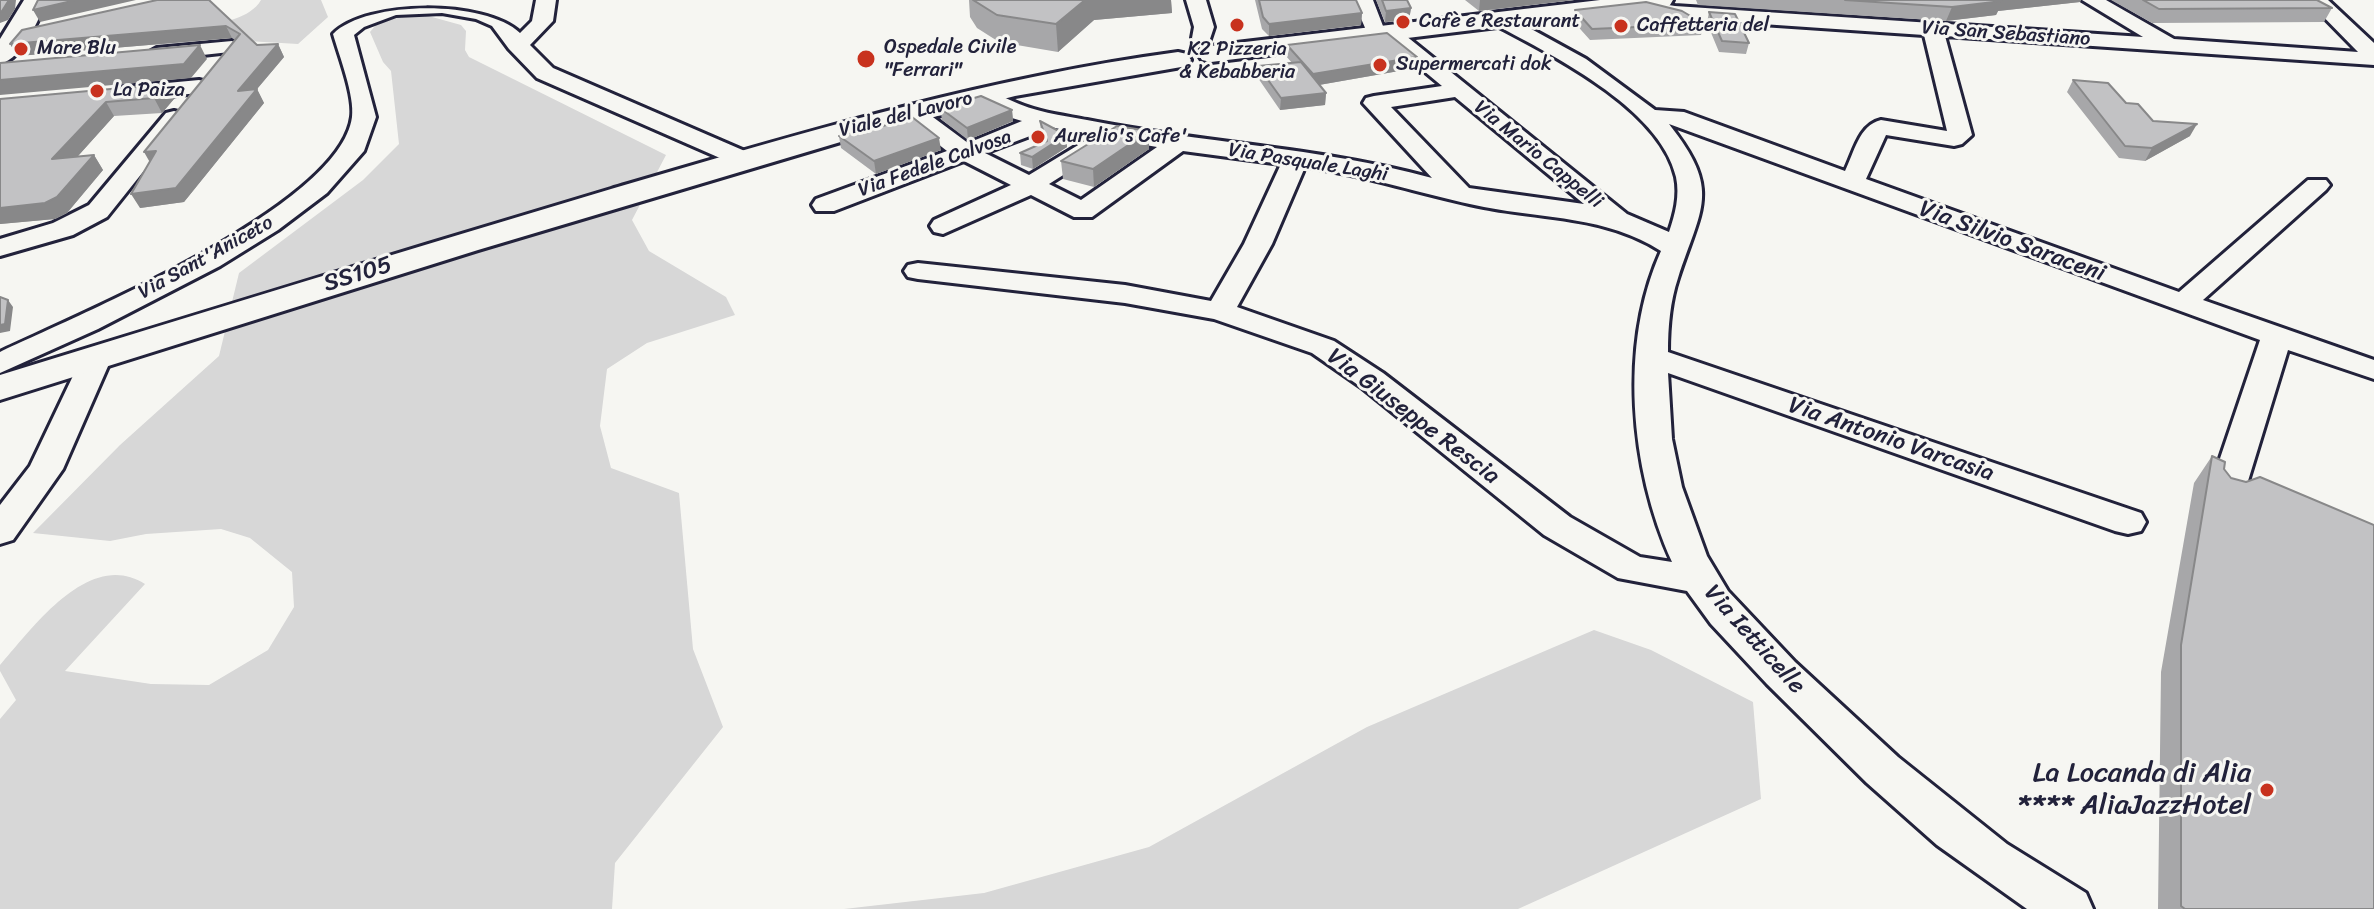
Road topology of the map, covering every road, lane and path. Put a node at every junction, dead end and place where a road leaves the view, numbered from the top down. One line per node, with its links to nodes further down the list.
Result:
1 (546, 0): 12 (street)
2 (1363, 0): 10 (street)
3 (2092, 0): 13 (street)
4 (2317, 0): 16 (street)
5 (1650, 1): 8 (main road); 9 (street, Via San Sebastiano)
6 (1196, 4): 11 (street)
7 (42, 12): 15 (main road)
8 (1497, 18): 10 (main road); 22 (street, Via Ietticelle)
9 (1933, 29): 13 (street, Via San Sebastiano); 29 (street)
10 (1382, 32): 11 (main road); 18 (street, Via Mario Cappelli)
11 (1201, 42): 20 (main road, Viale del Lavoro / SS105)
12 (516, 45): 28 (street, Via Sant'Aniceto); 44 (street, Via Sant'Aniceto)
13 (2175, 46): 16 (street, Via San Sebastiano)
14 (139, 55): 17 (street)
15 (8, 56)
16 (2374, 57)
17 (199, 87): 19 (street); 36 (street)
18 (1458, 90): 32 (street); 34 (street, Via Mario Cappelli)
19 (107, 95)
20 (984, 95): 21 (main road, Viale del Lavoro / SS105); 23 (street, Via Pasquale Laghi)
21 (914, 114): 26 (street); 28 (main road, Viale del Lavoro / SS105)
22 (1650, 117): 29 (street, Via Silvio Saraceni); 37 (street, Via Ietticelle)
23 (1043, 118): 24 (street, Via Pasquale Laghi); 26 (street, Via Fedele Calvosa)
24 (1113, 132): 25 (street, Via Pasquale Laghi); 31 (street)
25 (1178, 143): 27 (street, Via Pasquale Laghi); 31 (street)
26 (964, 152): 31 (street); 33 (street, Via Fedele Calvosa)
27 (1296, 158): 32 (street, Via Pasquale Laghi); 40 (street)
28 (731, 163): 42 (main road, SS105 / SS105)
29 (1852, 183): 39 (street, Via Silvio Saraceni)
30 (2317, 185): 39 (street)
31 (1029, 186): 35 (street)
32 (1460, 193): 34 (street, Via Pasquale Laghi)
33 (825, 205)
34 (1615, 216): 37 (street, Via Pasquale Laghi)
35 (943, 226)
36 (0, 248)
37 (1676, 248): 43 (street, Via Ietticelle)
38 (918, 271): 40 (street, Via Giuseppe Rescia)
39 (2183, 303): 41 (street, Via Silvio Saraceni)
40 (1220, 311): 50 (street, Via Giuseppe Rescia)
41 (2277, 336): 45 (street, Via Silvio Saraceni); 47 (street)
42 (97, 357): 46 (main road, SS105 / SS105); 49 (street)
43 (1653, 357): 48 (street, Via Antonio Varcasia); 50 (street, Via Ietticelle)
44 (0, 364)
45 (2374, 370)
46 (0, 388)
47 (2226, 494)
48 (2128, 522)
49 (0, 531)
50 (1699, 579): 51 (street, Via Ietticelle)
51 (2048, 903)

